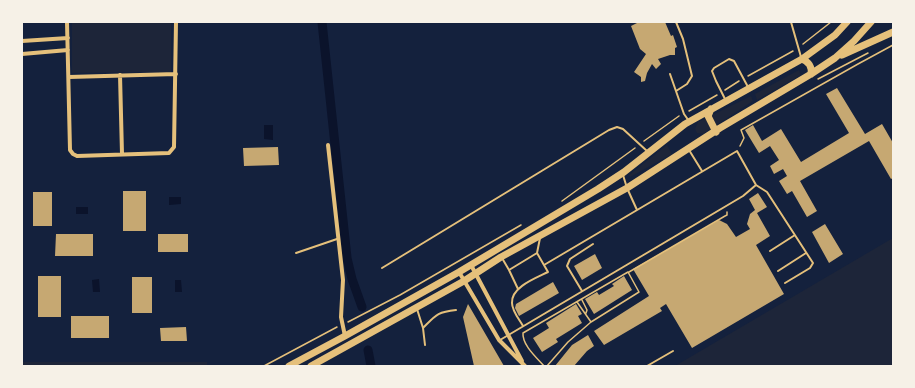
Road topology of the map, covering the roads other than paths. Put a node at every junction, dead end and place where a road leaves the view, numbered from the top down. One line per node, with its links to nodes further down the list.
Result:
1 (67, 22): 8 (street)
2 (176, 22): 14 (street)
3 (676, 22): 20 (lane)
4 (791, 22): 13 (lane)
5 (847, 22): 13 (main road)
6 (871, 22): 12 (main road)
7 (893, 32): 12 (main road)
8 (68, 38): 9 (street); 10 (street)
9 (22, 41)
10 (68, 50): 11 (street); 18 (street)
11 (22, 54)
12 (835, 58): 16 (main road)
13 (802, 59): 16 (main road); 19 (main road)
14 (176, 74): 17 (street); 28 (street)
15 (670, 74): 20 (lane)
16 (812, 74): 24 (main road)
17 (120, 76): 18 (street); 28 (street)
18 (69, 77): 28 (street)
19 (749, 88): 21 (main road); 21 (lane)
20 (676, 91): 23 (lane)
21 (727, 101): 22 (main road)
22 (711, 109): 23 (main road); 24 (main road)
23 (689, 122): 27 (main road)
24 (716, 132): 26 (main road)
25 (328, 145): 36 (street)
26 (688, 149): 29 (lane); 32 (main road)
27 (650, 153): 30 (main road); 45 (lane)
28 (122, 154)
29 (702, 171): 31 (lane); 33 (lane)
30 (624, 172): 32 (lane); 43 (main road)
31 (756, 185): 34 (lane); 53 (lane)
32 (627, 188): 33 (lane); 35 (main road)
33 (637, 210): 44 (lane)
34 (795, 235): 38 (lane); 41 (lane)
35 (541, 236): 40 (lane); 42 (main road)
36 (339, 239): 39 (lane); 59 (street)
37 (593, 244): 53 (lane)
38 (770, 251)
39 (296, 253)
40 (537, 253): 44 (lane); 46 (lane)
41 (806, 253): 47 (lane); 51 (lane)
42 (501, 257): 46 (lane); 49 (main road)
43 (471, 265): 48 (main road); 49 (street)
44 (544, 265): 52 (lane)
45 (382, 268)
46 (509, 270): 52 (lane)
47 (778, 271)
48 (459, 272): 50 (street); 59 (main road)
49 (476, 274): 50 (main road); 58 (street)
50 (464, 281): 54 (main road); 60 (street)
51 (785, 283)
52 (518, 288): 56 (lane)
53 (582, 291): 56 (lane)
54 (416, 307): 57 (lane); 65 (main road)
55 (456, 310): 57 (lane)
56 (523, 326): 58 (lane)
57 (423, 328): 61 (lane)
58 (509, 335): 60 (lane); 63 (street)
59 (345, 336): 64 (main road)
60 (499, 340): 63 (street)
61 (424, 345)
62 (673, 350): 66 (lane)
63 (524, 365)
64 (289, 366)
65 (311, 366)
66 (647, 366)

